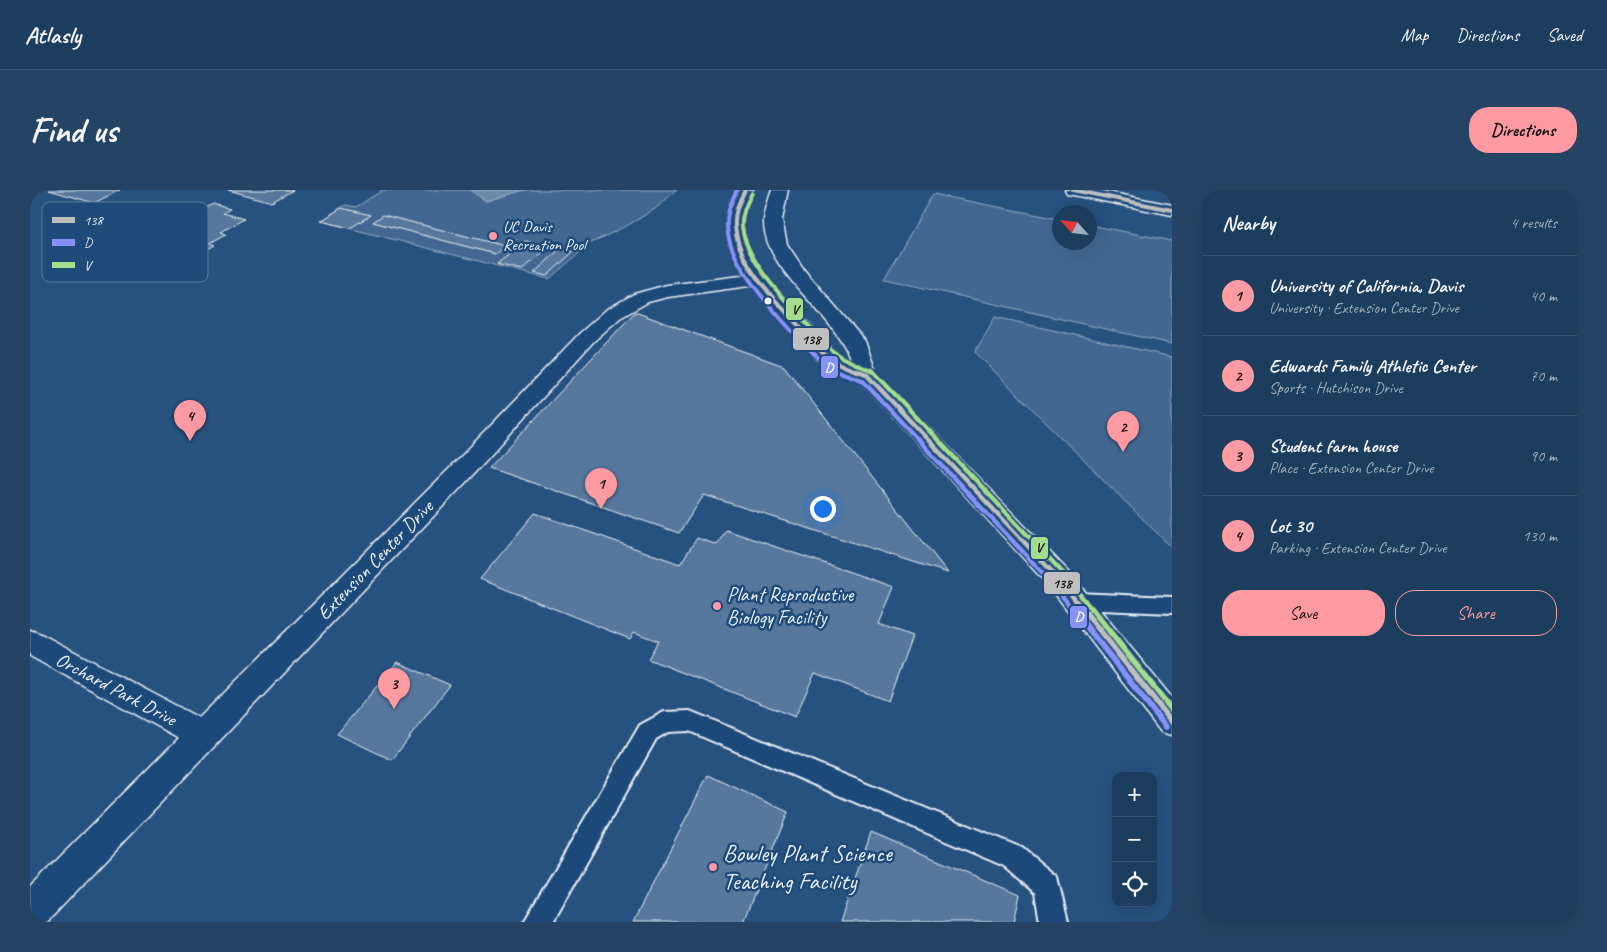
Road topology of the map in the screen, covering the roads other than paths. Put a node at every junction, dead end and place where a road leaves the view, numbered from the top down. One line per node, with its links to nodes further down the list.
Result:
1 (745, 190): 5 (main road)
2 (780, 190): 6 (main road)
3 (1073, 190): 4 (main road)
4 (1172, 210)
5 (757, 280): 6 (main road); 11 (main road, Extension Center Drive)
6 (866, 374): 7 (main road)
7 (1076, 601): 8 (lane); 10 (main road)
8 (1172, 605)
9 (30, 642): 11 (main road, Orchard Park Drive)
10 (1172, 722)
11 (202, 735): 12 (main road, Extension Center Drive)
12 (30, 912)
13 (538, 922): 14 (lane)
14 (1054, 922)

